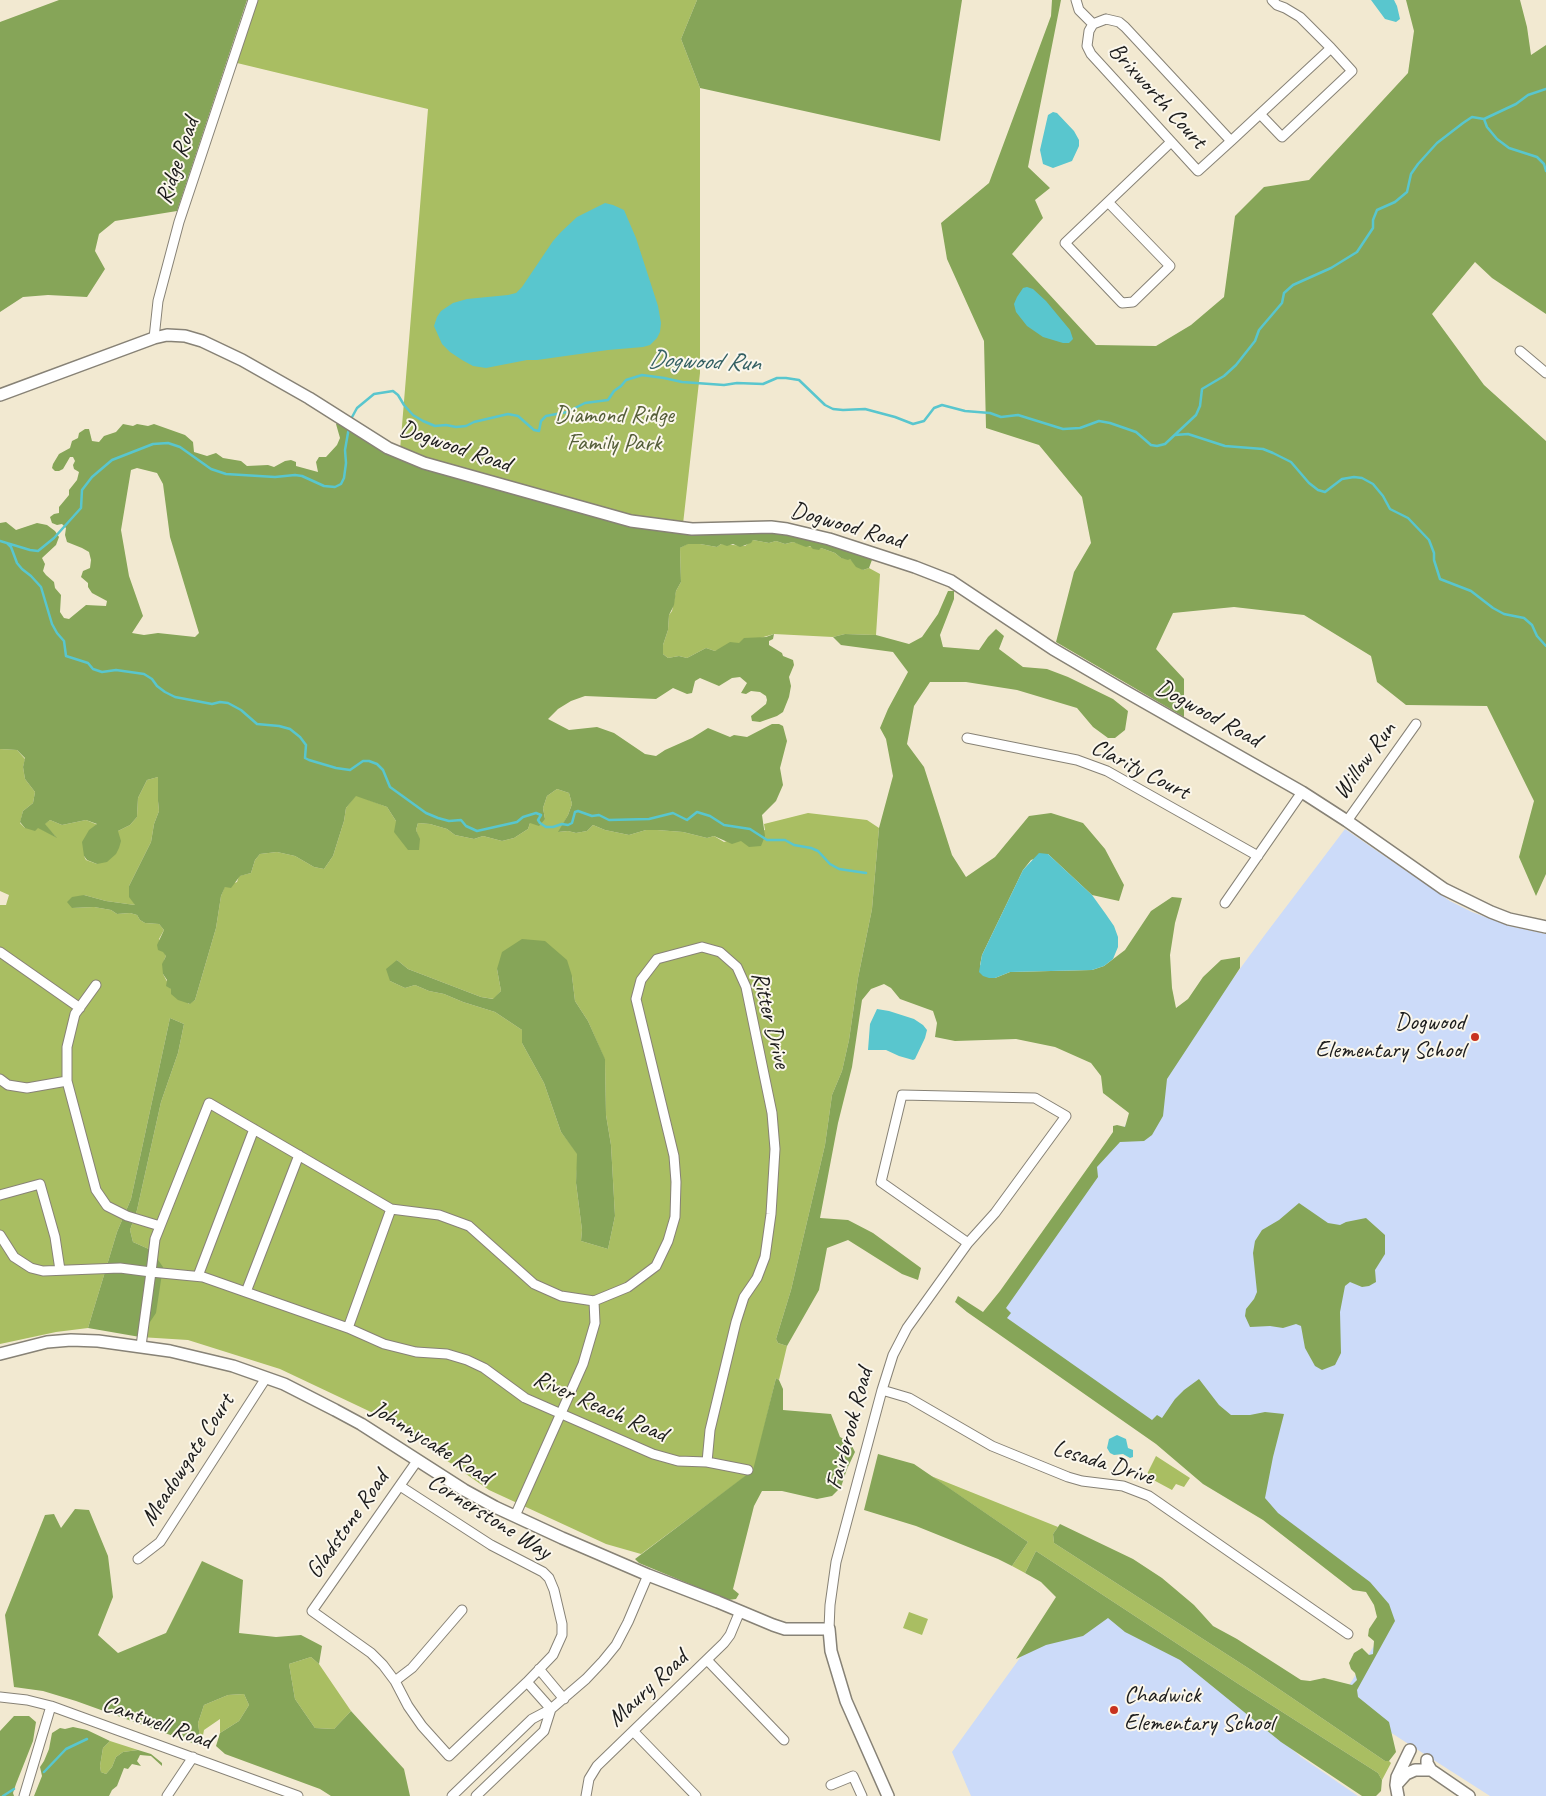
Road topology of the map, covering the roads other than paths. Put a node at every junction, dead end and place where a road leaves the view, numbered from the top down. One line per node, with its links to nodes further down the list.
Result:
1 (253, 0): 10 (street, Ridge Road)
2 (1076, 0): 4 (street, Brixworth Court)
3 (1272, 0): 5 (street)
4 (1093, 24): 7 (street, Brixworth Court); 8 (street, Brixworth Court)
5 (1330, 48): 6 (street); 6 (street)
6 (1260, 114): 7 (street)
7 (1231, 140): 8 (street, Brixworth Court)
8 (1171, 142): 9 (street)
9 (1108, 202): 9 (street)
10 (154, 338): 13 (street, Dogwood Road); 16 (street, Dogwood Road)
11 (1520, 352): 12 (street)
12 (1546, 374)
13 (0, 395)
14 (1416, 724): 17 (street, Willow Run)
15 (967, 738): 18 (street, Clarity Court)
16 (1302, 792): 17 (street, Dogwood Road); 18 (street)
17 (1346, 821): 20 (street, Dogwood Road)
18 (1258, 856): 19 (street)
19 (1225, 903)
20 (1546, 927)
21 (0, 952): 23 (street)
22 (96, 985): 23 (street)
23 (80, 1008): 25 (street)
24 (0, 1079): 25 (street)
25 (67, 1081): 30 (street)
26 (254, 1129): 27 (street); 30 (street); 35 (street)
27 (299, 1156): 29 (street); 36 (street)
28 (0, 1194): 33 (street)
29 (391, 1209): 37 (street); 38 (street)
30 (160, 1226): 34 (street)
31 (0, 1235): 33 (street, River Reach Road)
32 (968, 1243): 32 (street, Fairbrook Road); 42 (street, Fairbrook Road)
33 (60, 1270): 34 (street, River Reach Road)
34 (151, 1272): 35 (street, River Reach Road); 39 (street)
35 (198, 1276): 36 (street, River Reach Road)
36 (246, 1292): 38 (street, River Reach Road)
37 (594, 1301): 43 (street); 45 (street, Ritter Drive)
38 (348, 1328): 43 (street, River Reach Road)
39 (141, 1346): 40 (street, Johnnycake Road); 41 (street, Johnnycake Road)
40 (0, 1354)
41 (266, 1378): 44 (street, Johnnycake Road); 49 (street, Meadowgate Court)
42 (882, 1390): 54 (street, Fairbrook Road); 55 (street, Lesada Drive)
43 (561, 1415): 45 (street, River Reach Road); 48 (street)
44 (417, 1461): 47 (street, Gladstone Road); 48 (street, Johnnycake Road)
45 (707, 1462): 46 (street, River Reach Road)
46 (748, 1470)
47 (400, 1486): 52 (street, Gladstone Road); 57 (street, Cornerstone Way)
48 (515, 1516): 50 (street, Johnnycake Road)
49 (138, 1559)
50 (648, 1575): 53 (street, Johnnycake Road); 61 (street)
51 (462, 1610): 58 (street)
52 (312, 1611): 58 (street, Cornerstone Way)
53 (740, 1611): 54 (street, Johnnycake Road); 56 (street, Maury Road)
54 (828, 1629): 78 (street, Fairbrook Road)
55 (1348, 1634)
56 (708, 1661): 64 (street, Maury Road); 65 (street)
57 (539, 1670): 59 (street, Cornerstone Way); 61 (street)
58 (395, 1681): 59 (street, Cornerstone Way)
59 (527, 1682): 63 (street)
60 (0, 1697): 62 (street, Cantwell Road)
61 (564, 1699): 63 (street)
62 (51, 1706): 67 (street, Cantwell Road); 70 (street)
63 (551, 1710): 73 (street); 74 (street)
64 (633, 1731): 75 (street, Maury Road); 76 (street)
65 (784, 1740)
66 (1410, 1750): 69 (street)
67 (193, 1758): 71 (street); 72 (street, Cantwell Road)
68 (831, 1785): 77 (street)
69 (1397, 1791): 79 (street)
70 (24, 1796)
71 (167, 1796)
72 (298, 1796)
73 (452, 1796)
74 (476, 1796)
75 (586, 1796)
76 (696, 1796)
77 (862, 1796)
78 (888, 1796)
79 (1470, 1796)

